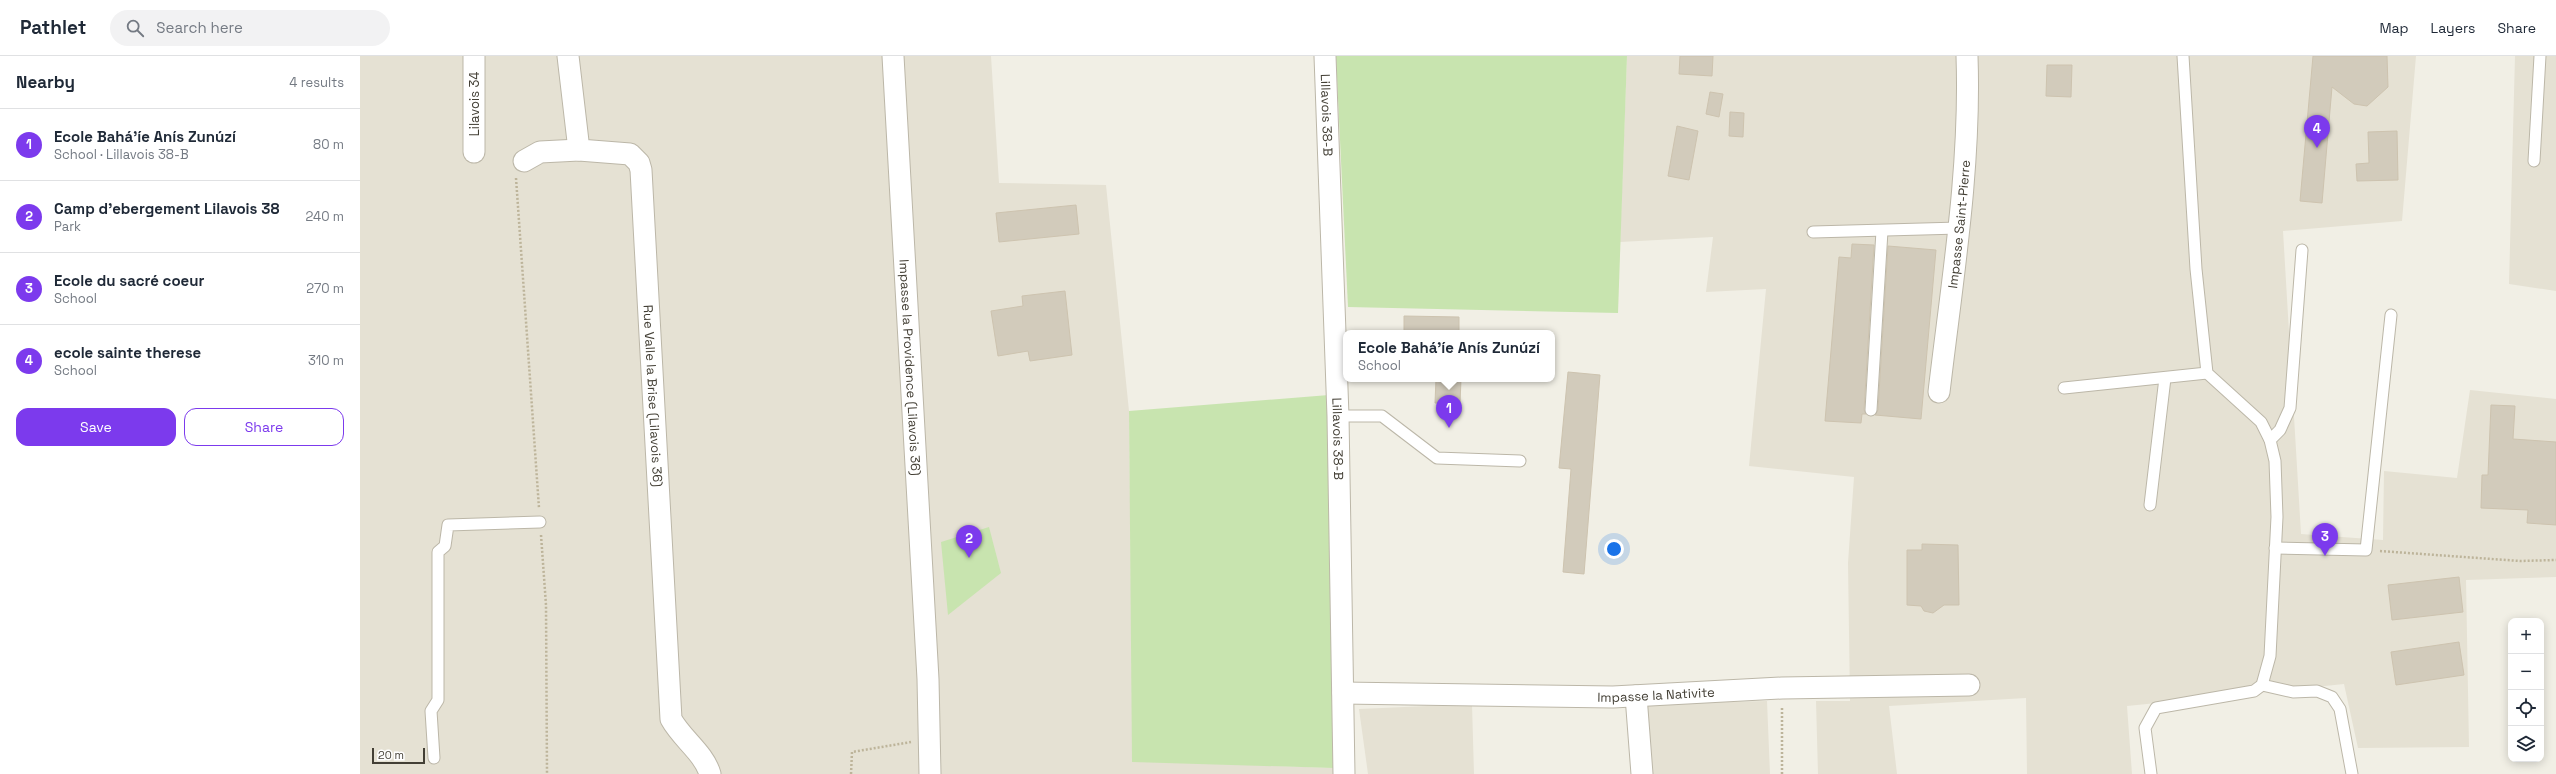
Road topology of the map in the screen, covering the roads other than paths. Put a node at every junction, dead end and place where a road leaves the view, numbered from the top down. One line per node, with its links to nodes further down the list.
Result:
1 (474, 56): 9 (street, Lilavois 34)
2 (568, 56): 8 (street)
3 (893, 56): 34 (street, Impasse la Providence (Lilavois 36))
4 (1325, 56): 22 (street, Lillavois 38-B)
5 (1967, 56): 12 (street, Impasse Saint-Pierre)
6 (2183, 56): 17 (lane)
7 (2540, 56): 11 (lane)
8 (579, 150): 10 (street); 33 (street, Rue Valle la Brise (Lilavois 36))
9 (474, 152)
10 (524, 161)
11 (2534, 161)
12 (1959, 228): 13 (lane); 20 (street, Impasse Saint-Pierre)
13 (1882, 231): 14 (lane); 21 (lane)
14 (1813, 232)
15 (2302, 250): 23 (lane)
16 (2391, 315): 27 (lane)
17 (2207, 373): 18 (lane); 23 (lane)
18 (2165, 378): 19 (lane); 25 (lane)
19 (2064, 388)
20 (1939, 392)
21 (1871, 410)
22 (1338, 416): 24 (lane); 30 (street, Lillavois 38-B)
23 (2270, 440): 27 (lane)
24 (1520, 461)
25 (2150, 505)
26 (540, 522): 32 (lane)
27 (2275, 548): 29 (lane)
28 (1969, 685): 31 (street, Impasse la Nativite)
29 (2262, 685): 37 (lane); 38 (lane)
30 (1343, 693): 31 (street, Impasse la Nativite); 35 (street, Lillavois 38-B)
31 (1636, 696): 36 (street)
32 (434, 758)
33 (710, 774)
34 (930, 774)
35 (1344, 774)
36 (1642, 774)
37 (2151, 774)
38 (2352, 774)

